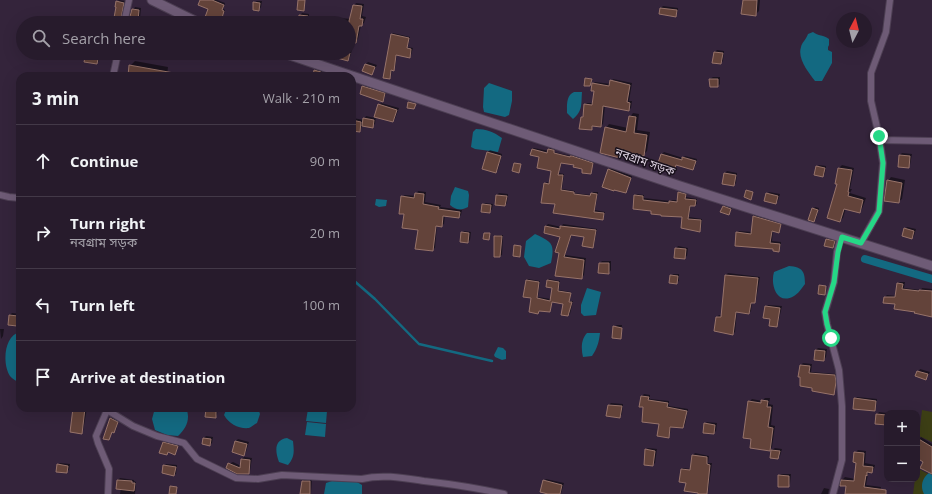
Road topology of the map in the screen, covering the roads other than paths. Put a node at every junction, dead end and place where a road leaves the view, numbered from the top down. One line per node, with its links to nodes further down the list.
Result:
1 (129, 0): 4 (street)
2 (152, 0): 5 (main road)
3 (890, 0): 11 (street)
4 (126, 16)
5 (185, 16)
6 (116, 60): 8 (street)
7 (305, 60): 9 (main road, নবগ্রাম সড়ক)
8 (114, 72)
9 (340, 72)
10 (356, 77): 15 (main road, নবগ্রাম সড়ক)
11 (880, 140): 12 (street); 16 (street)
12 (932, 141)
13 (0, 195): 14 (street)
14 (16, 198)
15 (842, 237): 16 (main road, নবগ্রাম সড়ক); 22 (street)
16 (861, 243): 17 (main road, নবগ্রাম সড়ক)
17 (932, 266)
18 (107, 412): 20 (street)
19 (112, 412): 21 (street)
20 (108, 494)
21 (504, 494)
22 (833, 494)

